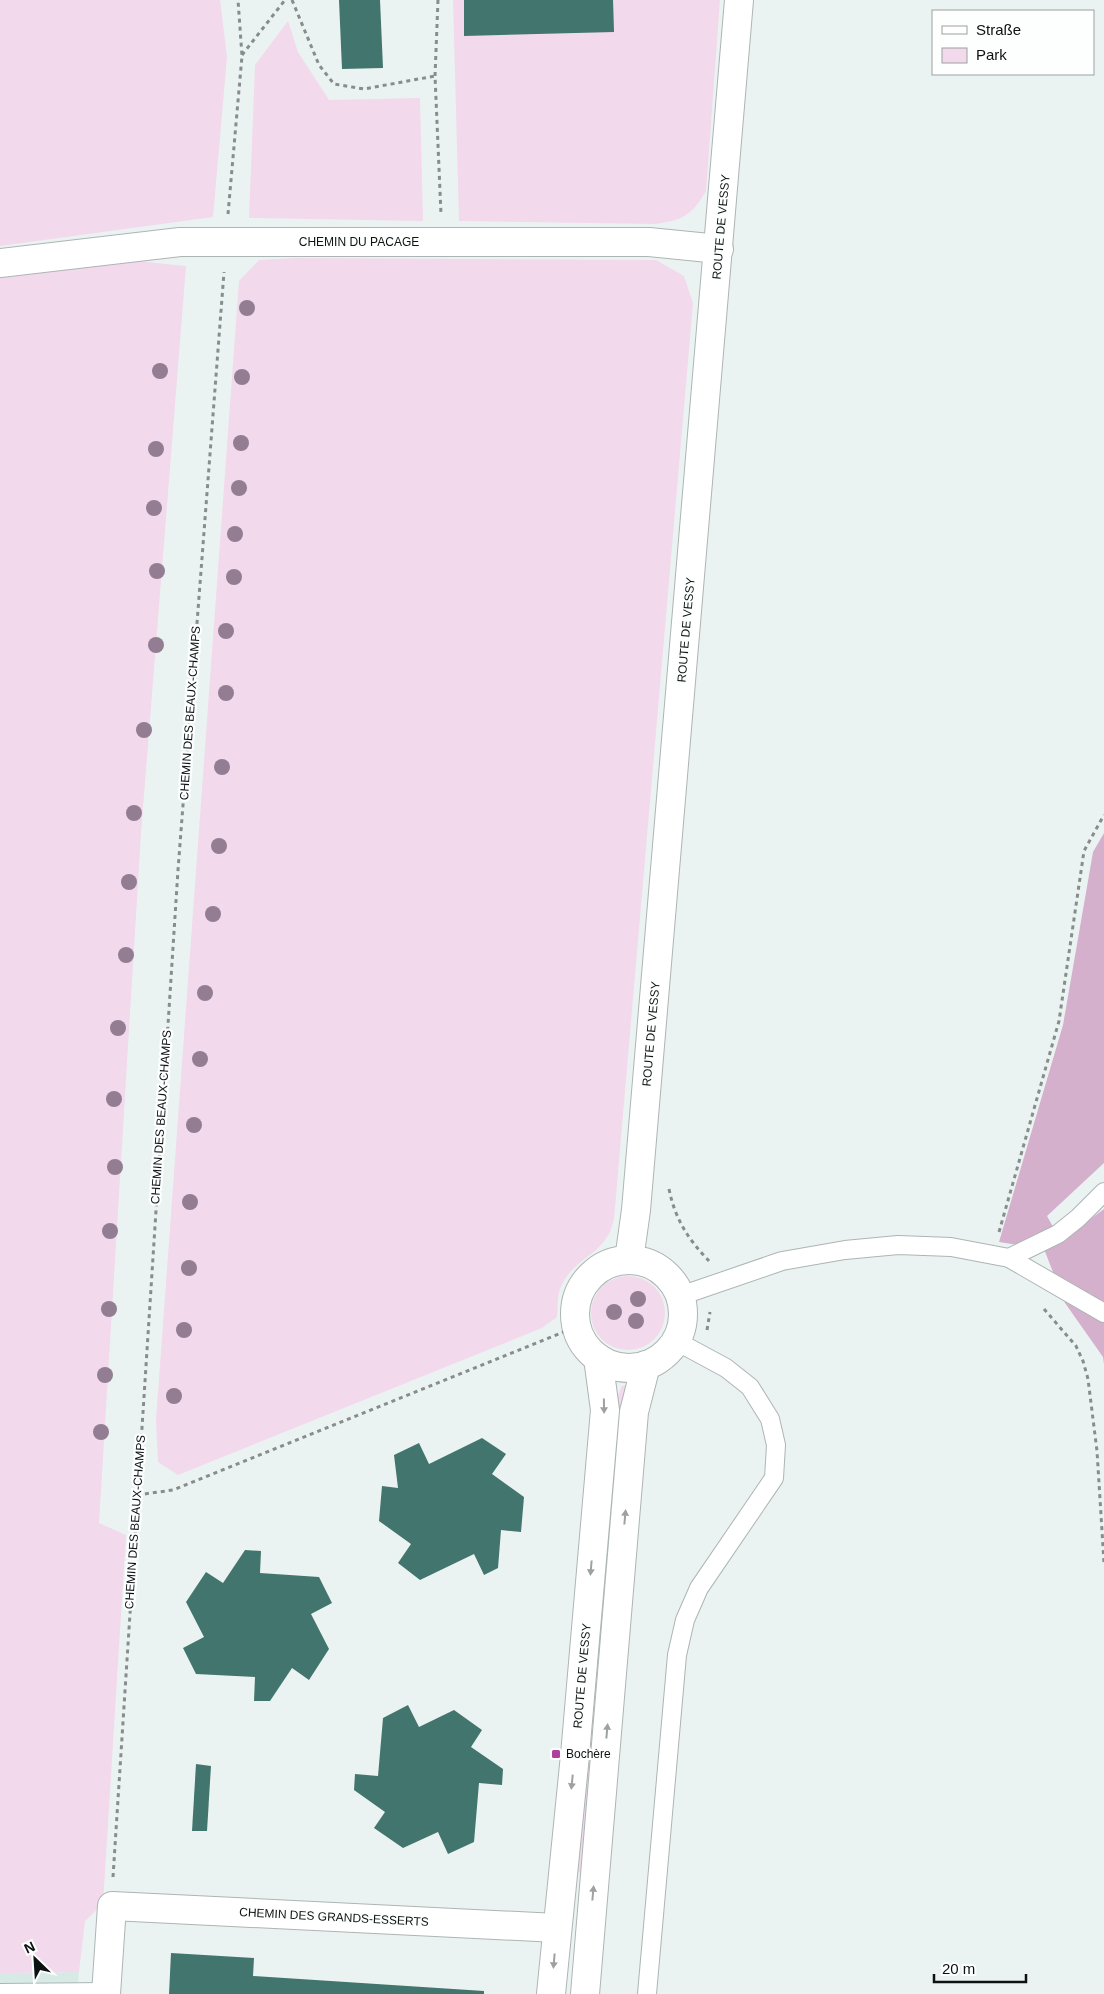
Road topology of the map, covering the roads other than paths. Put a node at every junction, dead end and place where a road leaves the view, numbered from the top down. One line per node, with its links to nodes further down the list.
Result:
1 (739, 0): 2 (street, ROUTE DE VESSY)
2 (719, 249): 3 (street, CHEMIN DU PACAGE); 6 (street, ROUTE DE VESSY)
3 (0, 263)
4 (1104, 1192): 5 (lane)
5 (1001, 1256): 7 (lane); 8 (lane)
6 (629, 1260): 7 (street); 10 (street)
7 (680, 1296): 9 (street)
8 (1104, 1313)
9 (676, 1341): 11 (street); 18 (lane)
10 (598, 1358): 11 (street); 12 (street, ROUTE DE VESSY, one-way to 12)
11 (646, 1365): 13 (street, one-way to 11)
12 (557, 1928): 13 (street, CHEMIN DES GRANDS-ESSERTS); 15 (street, CHEMIN DES GRANDS-ESSERTS); 16 (street, ROUTE DE VESSY, one-way to 16)
13 (590, 1931): 17 (street)
14 (0, 1993): 15 (lane)
15 (106, 1993)
16 (551, 1994)
17 (585, 1994)
18 (647, 1994)

